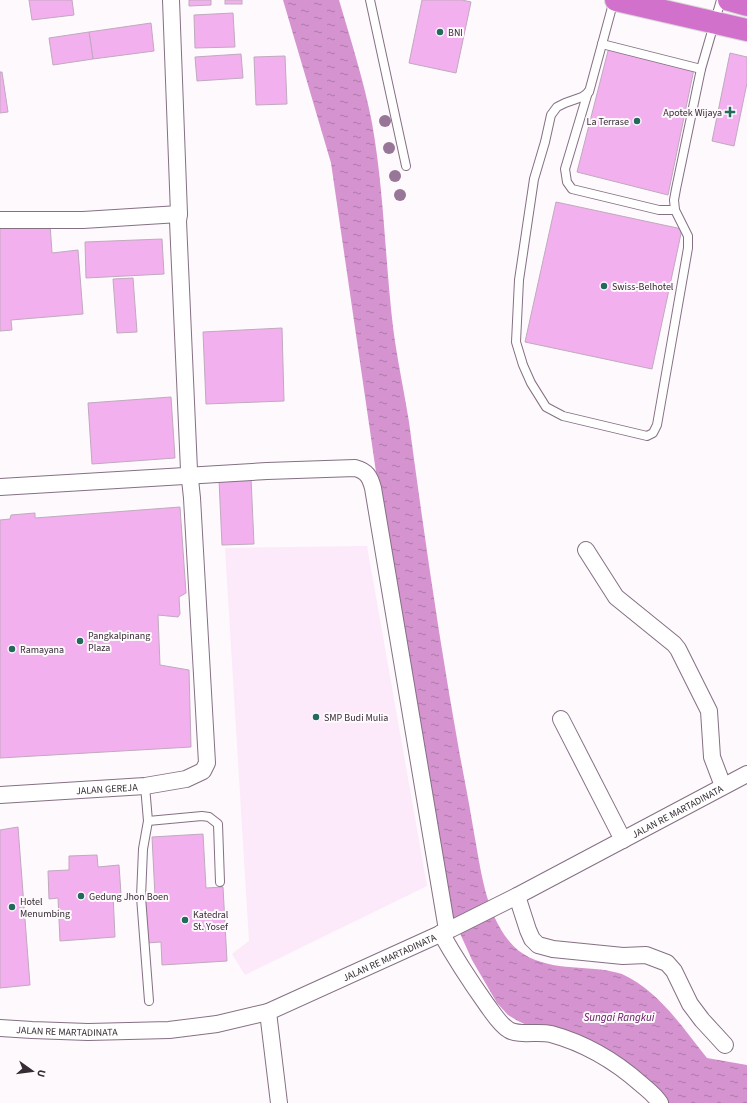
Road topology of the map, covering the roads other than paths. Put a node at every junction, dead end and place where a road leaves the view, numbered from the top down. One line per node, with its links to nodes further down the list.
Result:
1 (171, 0): 14 (street)
2 (370, 0): 12 (lane)
3 (615, 0): 7 (highway); 9 (lane)
4 (721, 0): 7 (lane)
5 (729, 0): 6 (highway)
6 (747, 5)
7 (714, 24): 8 (highway); 10 (lane)
8 (747, 30)
9 (602, 44): 10 (lane); 11 (lane)
10 (701, 69): 13 (lane)
11 (589, 92): 13 (lane); 13 (lane)
12 (406, 166)
13 (675, 210)
14 (179, 214): 15 (street); 16 (street)
15 (0, 220)
16 (190, 476): 17 (street); 21 (street, JALAN GEREJA); 28 (street)
17 (0, 486)
18 (586, 550): 22 (street)
19 (561, 719): 25 (street)
20 (747, 774): 22 (street, JALAN RE MARTADINATA)
21 (145, 786): 23 (street, JALAN GEREJA); 24 (lane)
22 (723, 786): 25 (street, JALAN RE MARTADINATA)
23 (0, 795)
24 (148, 820): 26 (lane); 29 (lane)
25 (624, 840): 27 (street, JALAN RE MARTADINATA)
26 (220, 882)
27 (518, 896): 28 (street, JALAN RE MARTADINATA); 32 (street)
28 (446, 931): 30 (street, JALAN RE MARTADINATA); 34 (street)
29 (149, 1000)
30 (268, 1012): 31 (street, JALAN RE MARTADINATA); 33 (street)
31 (0, 1028)
32 (726, 1045)
33 (280, 1103)
34 (660, 1103)

